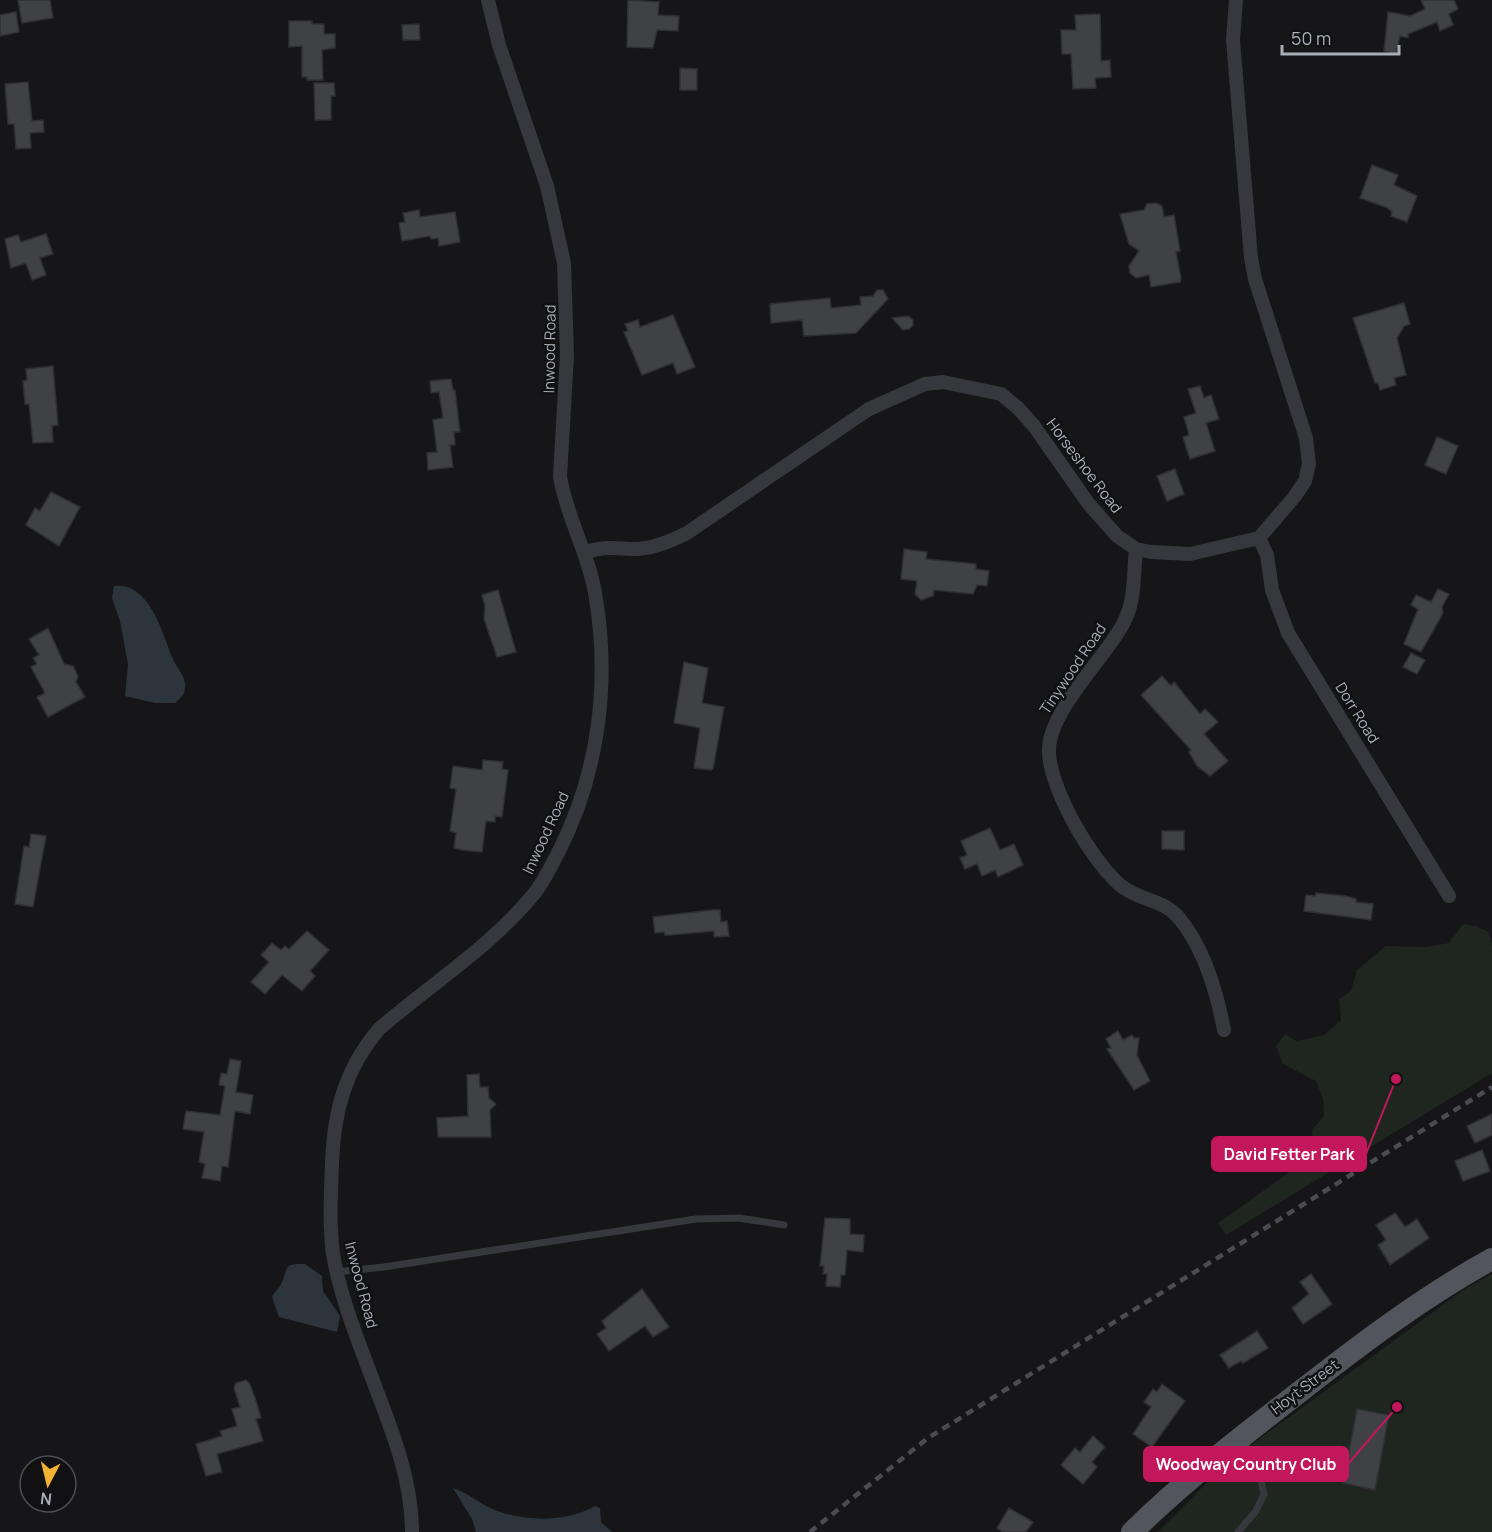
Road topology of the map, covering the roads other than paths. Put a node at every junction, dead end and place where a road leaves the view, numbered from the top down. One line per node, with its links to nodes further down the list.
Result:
1 (488, 0): 5 (street, Inwood Road)
2 (1236, 0): 3 (street)
3 (1259, 538): 4 (street); 6 (street, Dorr Road)
4 (1136, 549): 5 (street, Horseshoe Road); 7 (street, Tinywood Road)
5 (585, 553): 10 (street, Inwood Road)
6 (1449, 896)
7 (1224, 1030)
8 (784, 1225): 10 (lane)
9 (1492, 1259): 11 (main road, Hoyt Street)
10 (337, 1272): 12 (street, Inwood Road)
11 (1240, 1437): 13 (main road, Hoyt Street); 14 (lane)
12 (412, 1532)
13 (1132, 1532)
14 (1238, 1532)

